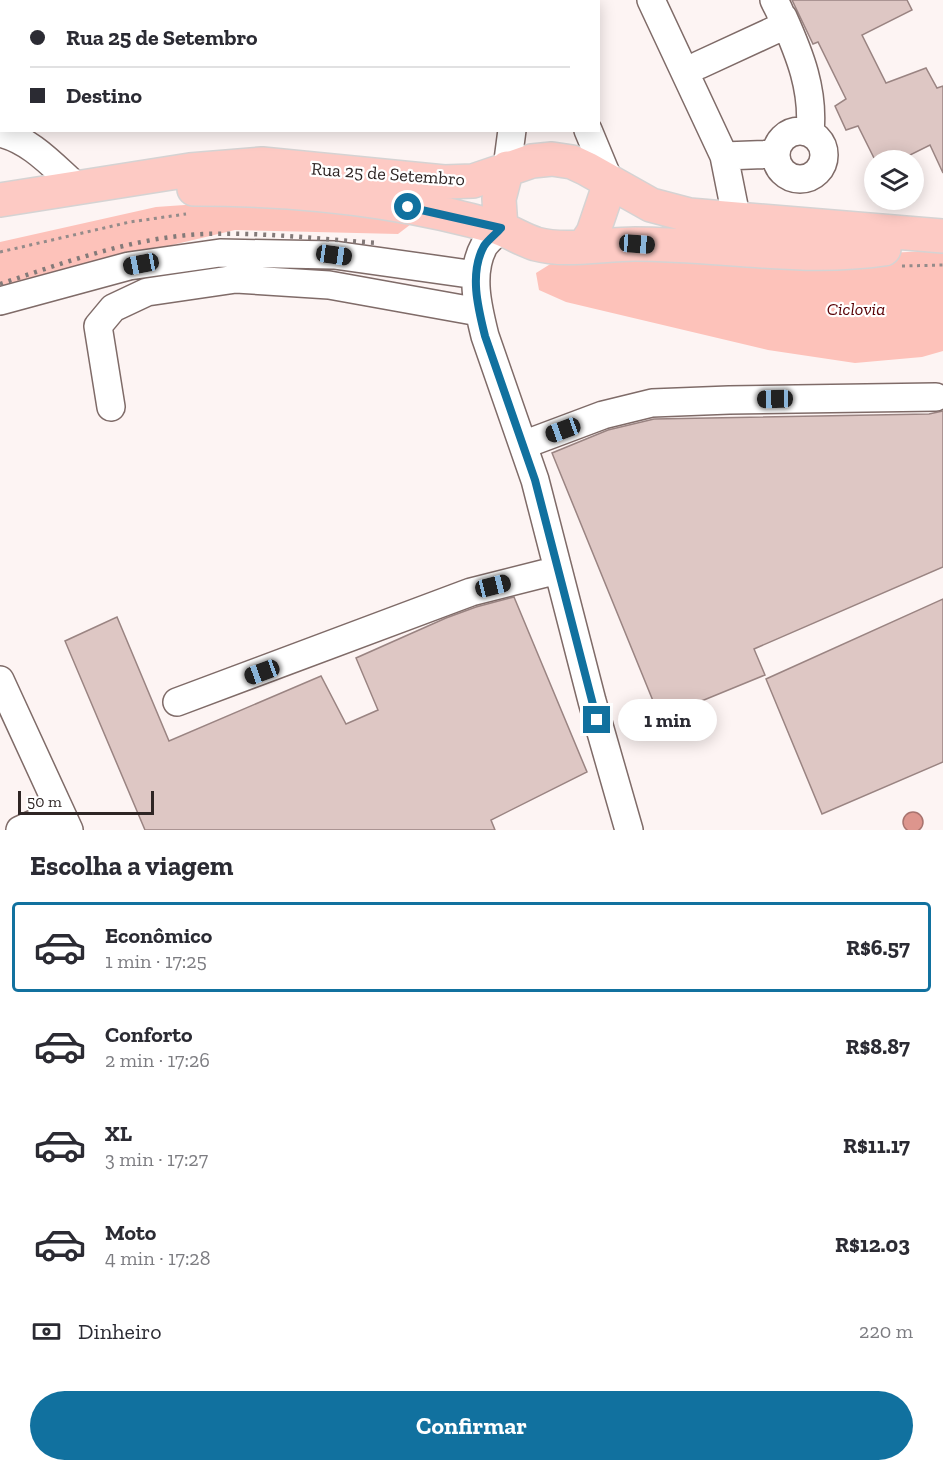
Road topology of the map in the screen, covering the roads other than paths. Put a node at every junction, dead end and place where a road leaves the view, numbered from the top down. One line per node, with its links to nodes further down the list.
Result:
1 (651, 0): 9 (street)
2 (778, 8): 3 (street); 6 (street)
3 (699, 65)
4 (512, 132): 10 (street)
5 (589, 132): 11 (street)
6 (810, 132): 8 (street); 8 (street)
7 (0, 133): 12 (street)
8 (775, 154): 9 (street)
9 (724, 156): 14 (street)
10 (507, 168): 11 (main road, Rua 25 de Setembro); 12 (main road, Rua 25 de Setembro); 16 (main road)
11 (610, 183): 14 (main road, Rua 25 de Setembro); 19 (main road)
12 (77, 187): 13 (main road, Rua 25 de Setembro)
13 (0, 200)
14 (737, 221): 17 (main road, Rua 25 de Setembro)
15 (0, 223): 16 (main road, Rua 25 de Setembro)
16 (501, 228): 19 (main road, Rua 25 de Setembro); 20 (street)
17 (943, 236)
18 (943, 241): 19 (main road, Rua 25 de Setembro)
19 (585, 246)
20 (476, 275): 21 (street); 22 (street)
21 (0, 301)
22 (479, 312): 24 (street); 25 (street)
23 (936, 397): 25 (street)
24 (111, 407)
25 (523, 445): 26 (street)
26 (558, 570): 28 (street); 31 (street)
27 (0, 680): 29 (street)
28 (177, 702)
29 (65, 821): 30 (street)
30 (20, 830)
31 (628, 830)

